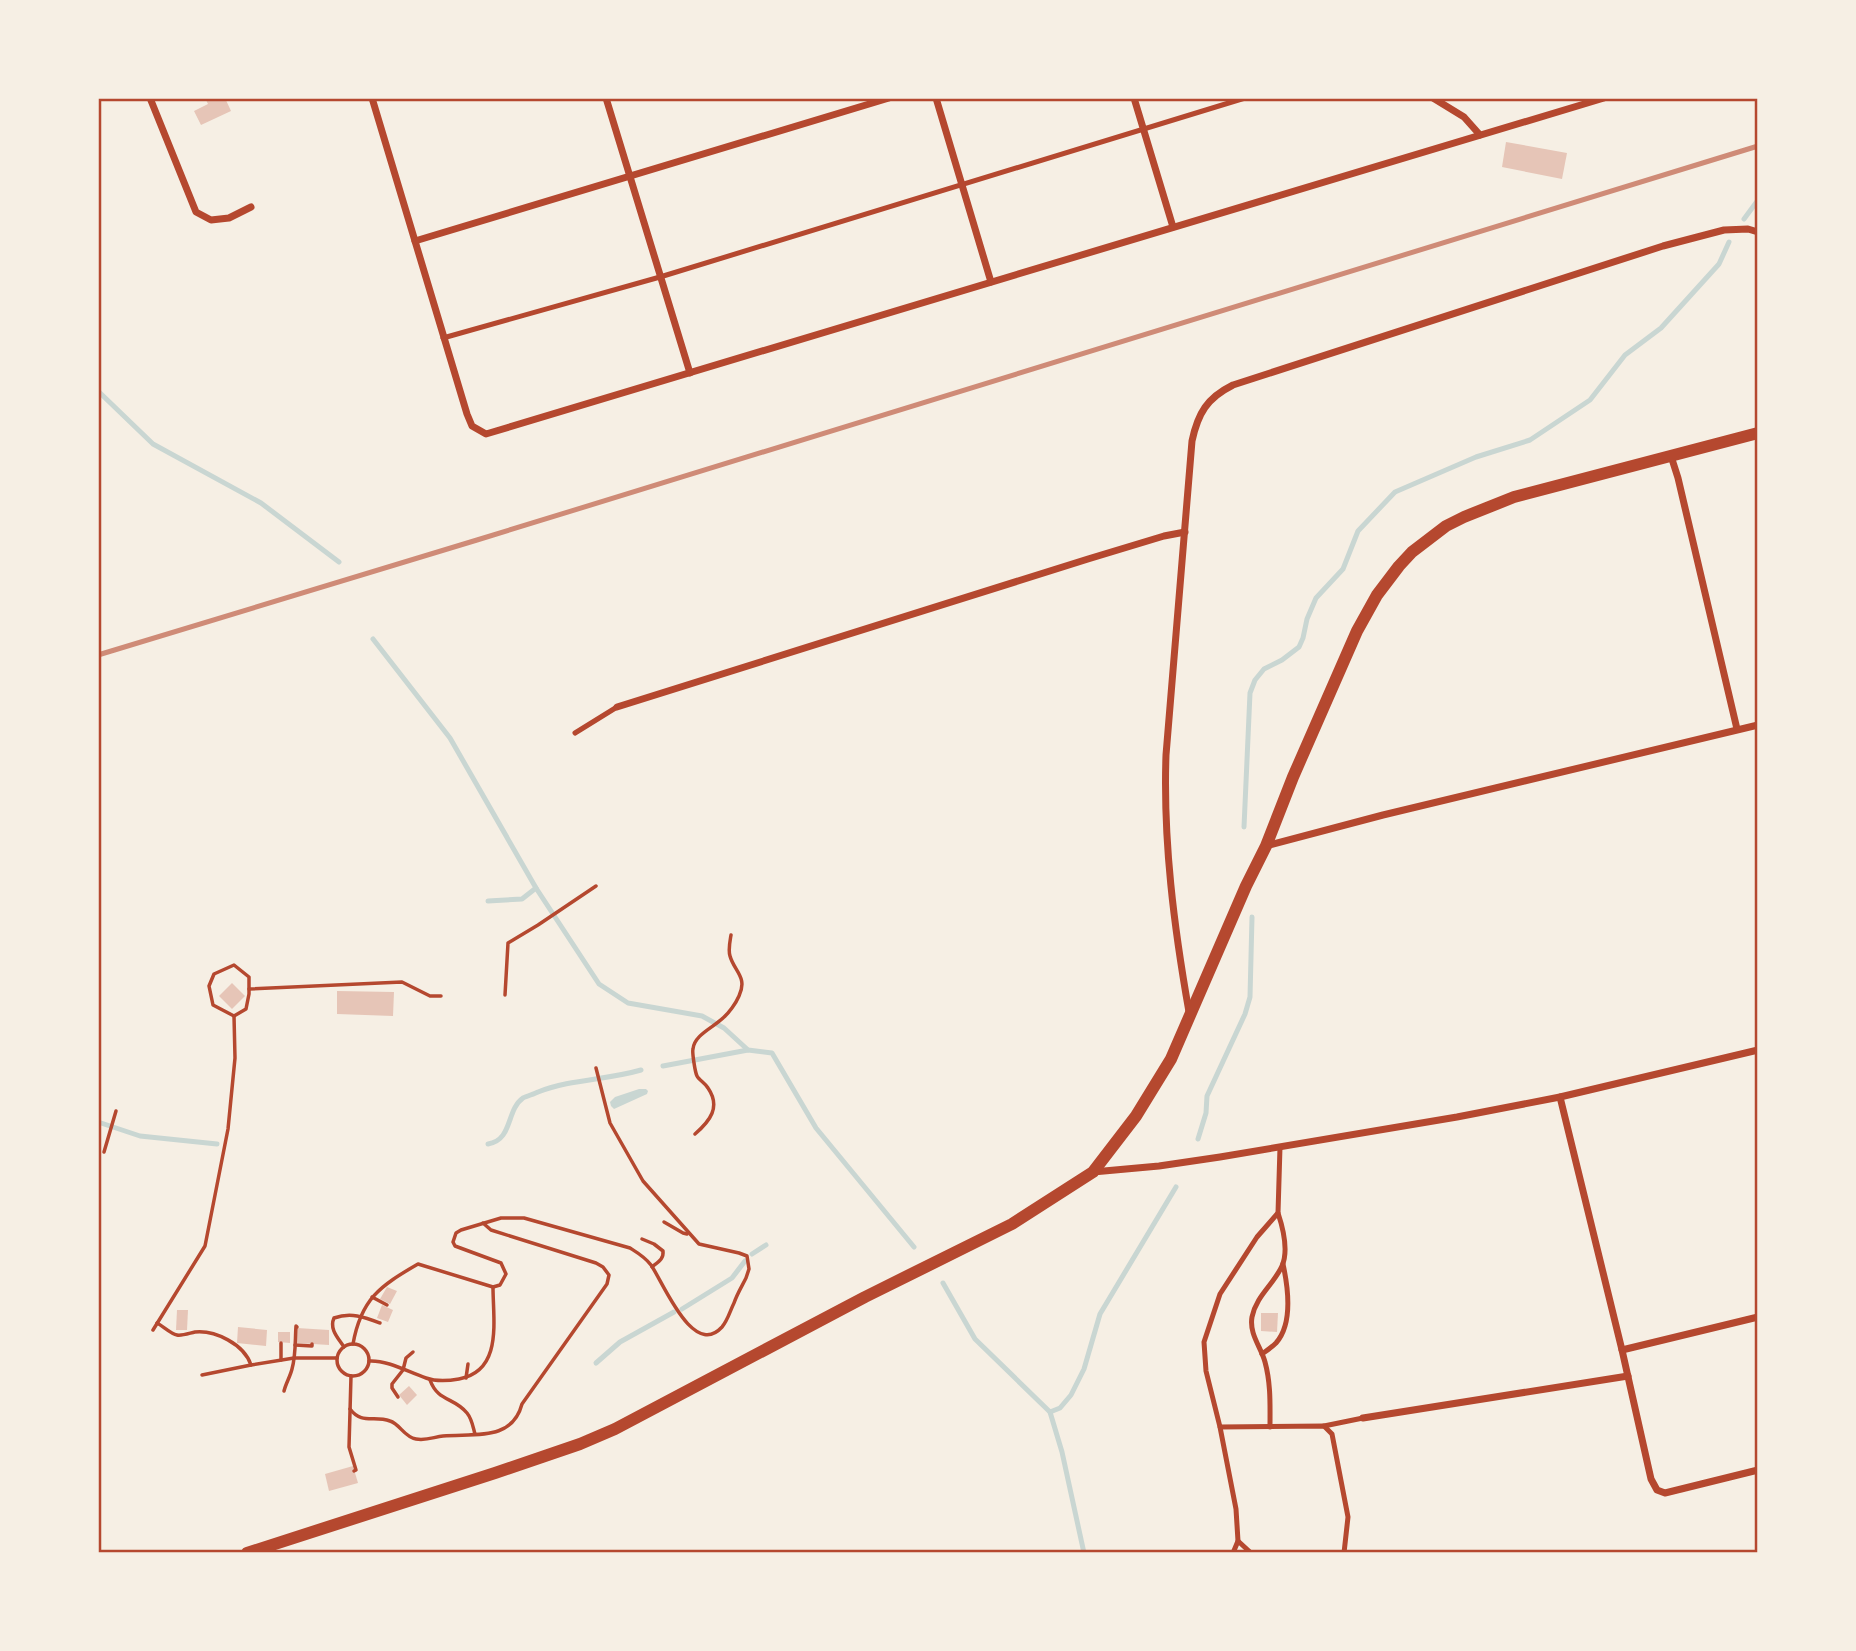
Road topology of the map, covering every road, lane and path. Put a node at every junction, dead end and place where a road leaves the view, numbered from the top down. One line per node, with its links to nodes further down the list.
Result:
1 (150, 98): 14 (street)
2 (372, 98): 17 (street)
3 (607, 98): 12 (street)
4 (889, 98): 12 (street)
5 (936, 98): 13 (street)
6 (1134, 98): 10 (street)
7 (1245, 98): 10 (lane)
8 (1433, 98): 11 (street)
9 (1604, 98): 11 (street)
10 (1143, 129): 13 (lane); 15 (street)
11 (1480, 135): 15 (street)
12 (630, 177): 17 (street); 18 (street)
13 (962, 184): 18 (lane); 19 (street)
14 (251, 208)
15 (1173, 227): 19 (street)
16 (1758, 232): 24 (street)
17 (415, 241): 20 (street)
18 (660, 277): 20 (lane); 21 (street)
19 (991, 282): 21 (street)
20 (443, 338): 21 (street)
21 (690, 373)
22 (1758, 433): 23 (street)
23 (1671, 456): 27 (street); 29 (street)
24 (1185, 532): 25 (street); 36 (street)
25 (617, 707): 28 (lane)
26 (1758, 724): 27 (street)
27 (1737, 729): 29 (street)
28 (575, 733)
29 (1266, 846): 36 (street)
30 (596, 886): 33 (path)
31 (731, 935): 41 (path)
32 (249, 989): 34 (path); 35 (path); 35 (path)
33 (505, 995)
34 (441, 996)
35 (234, 1016): 57 (path)
36 (1190, 1016): 44 (street)
37 (1758, 1051): 39 (street)
38 (596, 1068): 48 (path)
39 (1560, 1097): 42 (street); 66 (street)
40 (116, 1111): 43 (path)
41 (695, 1134)
42 (1280, 1147): 44 (street); 45 (lane)
43 (104, 1152)
44 (1093, 1172): 92 (street)
45 (1278, 1213): 50 (lane); 86 (lane)
46 (664, 1222): 48 (path)
47 (483, 1223): 51 (path); 52 (path); 88 (path)
48 (690, 1234): 51 (path)
49 (642, 1239): 51 (path)
50 (1283, 1264): 68 (lane); 68 (lane)
51 (652, 1267)
52 (493, 1287): 53 (path); 79 (path)
53 (372, 1297): 54 (path); 55 (path)
54 (387, 1304)
55 (362, 1316): 58 (path); 63 (path); 65 (path)
56 (1758, 1317): 66 (street)
57 (157, 1323): 60 (path); 74 (path)
58 (380, 1323)
59 (297, 1327): 64 (path)
60 (153, 1330)
61 (281, 1343): 71 (path)
62 (312, 1344): 64 (path)
63 (353, 1344): 65 (path); 72 (path)
64 (295, 1345): 69 (path)
65 (344, 1347): 70 (path)
66 (1622, 1350): 78 (street)
67 (413, 1352): 75 (path)
68 (1262, 1354): 87 (lane)
69 (294, 1358): 70 (path); 71 (path); 81 (path)
70 (337, 1358): 77 (path)
71 (281, 1360): 74 (path)
72 (369, 1361): 75 (path); 77 (path)
73 (468, 1364): 79 (path)
74 (251, 1365): 76 (path)
75 (403, 1370): 80 (path); 82 (path)
76 (201, 1375)
77 (351, 1376): 83 (path)
78 (1628, 1376): 84 (street); 89 (street)
79 (466, 1378): 80 (path)
80 (430, 1380): 88 (path)
81 (284, 1391)
82 (398, 1397)
83 (350, 1409): 88 (path); 90 (path)
84 (1363, 1418): 85 (lane)
85 (1324, 1426): 87 (lane); 95 (lane)
86 (1220, 1427): 87 (lane); 91 (lane)
87 (1270, 1427)
88 (475, 1435)
89 (1758, 1470)
90 (354, 1471)
91 (1238, 1541): 93 (lane); 94 (lane)
92 (247, 1553)
93 (1233, 1553)
94 (1251, 1553)
95 (1344, 1553)

